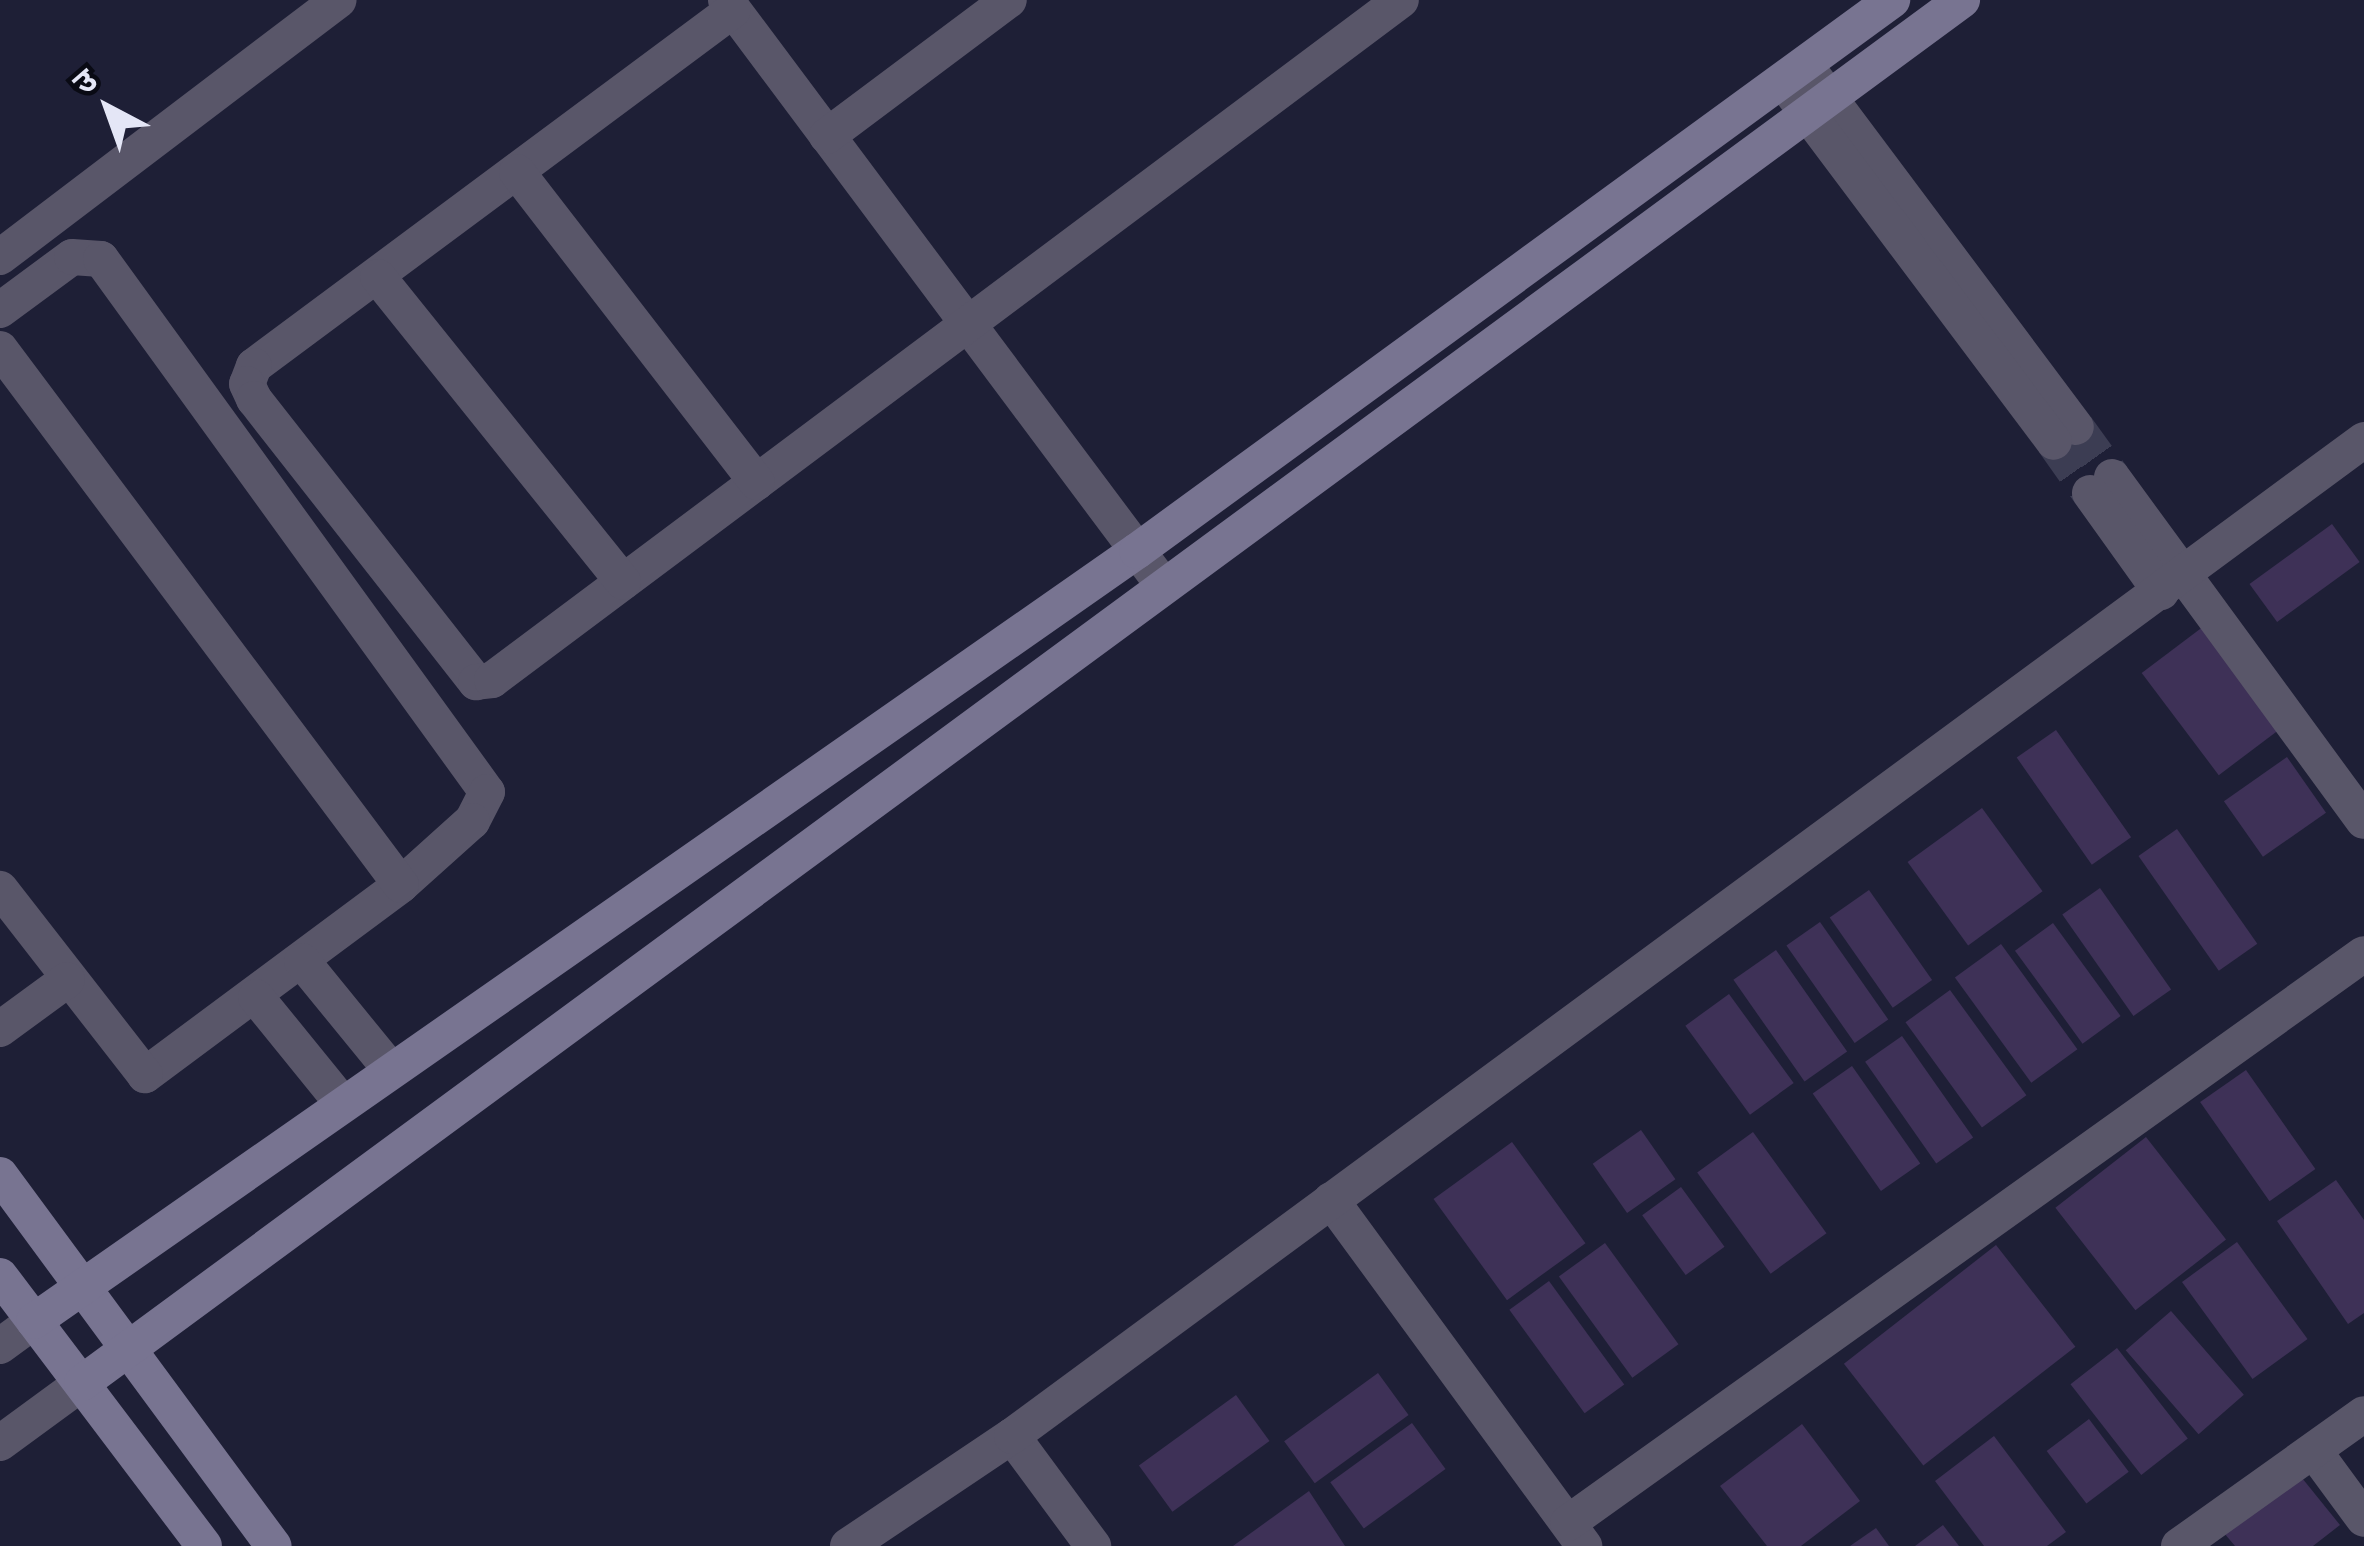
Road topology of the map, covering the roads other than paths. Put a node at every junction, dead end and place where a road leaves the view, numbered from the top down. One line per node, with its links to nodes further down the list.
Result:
1 (339, 0): 11 (street)
2 (1009, 0): 9 (street)
3 (1400, 0): 14 (street)
4 (1892, 0): 7 (street)
5 (1962, 0): 8 (street)
6 (730, 5): 9 (street); 10 (street)
7 (1794, 73): 8 (street); 20 (street)
8 (1819, 107): 16 (street); 23 (street)
9 (827, 136): 14 (street)
10 (517, 172): 12 (street); 18 (street)
11 (0, 257)
12 (378, 277): 21 (street); 21 (street)
13 (0, 310): 25 (street)
14 (968, 324): 18 (street); 20 (street)
15 (0, 350): 25 (street)
16 (2065, 434)
17 (2364, 440): 22 (street)
18 (757, 482): 21 (street)
19 (2101, 485): 22 (street)
20 (1137, 551): 23 (street); 32 (street)
21 (622, 582)
22 (2172, 584): 24 (street); 35 (street)
23 (1163, 585): 40 (street)
24 (2364, 821)
25 (401, 885): 28 (street)
26 (0, 889): 29 (street)
27 (2364, 954): 47 (street)
28 (302, 961): 30 (street); 32 (street)
29 (67, 980): 30 (street); 31 (street)
30 (256, 997): 33 (street)
31 (0, 1029)
32 (391, 1070): 33 (street)
33 (342, 1103): 37 (street)
34 (0, 1175): 37 (street)
35 (1331, 1200): 43 (street); 47 (street)
36 (0, 1276): 38 (street)
37 (82, 1286): 38 (street); 40 (street)
38 (34, 1321): 39 (street); 41 (street)
39 (0, 1346)
40 (128, 1348): 41 (street); 49 (street)
41 (82, 1383): 44 (street); 48 (street)
42 (2364, 1414): 45 (street)
43 (1012, 1436): 50 (street); 51 (street)
44 (0, 1443)
45 (2314, 1451): 46 (street); 52 (street)
46 (2364, 1519)
47 (1576, 1535)
48 (204, 1546)
49 (274, 1546)
50 (848, 1546)
51 (1093, 1546)
52 (2179, 1546)

